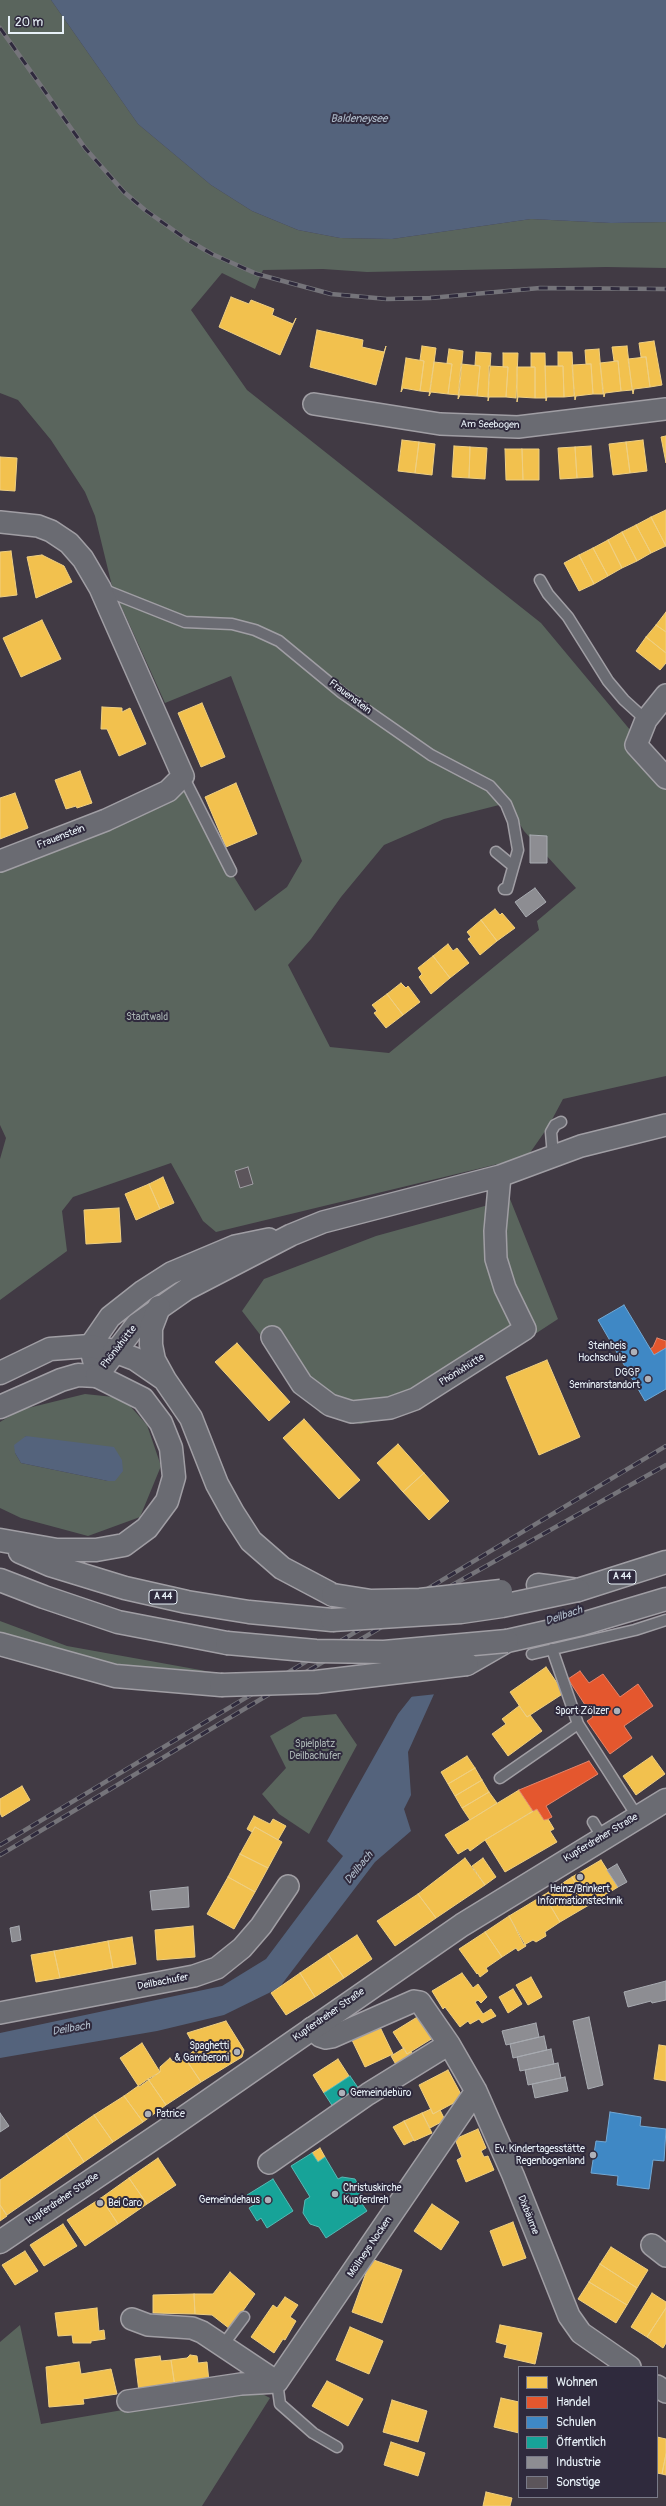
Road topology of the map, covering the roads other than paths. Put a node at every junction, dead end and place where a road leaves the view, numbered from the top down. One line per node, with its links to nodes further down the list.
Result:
1 (314, 404): 2 (street, Am Seebogen)
2 (666, 409)
3 (0, 522): 5 (street)
4 (540, 580): 7 (lane)
5 (100, 588): 8 (street); 12 (lane, Frauenstein)
6 (666, 695): 7 (street)
7 (646, 720): 9 (street)
8 (183, 776): 11 (street, Frauenstein); 13 (lane)
9 (666, 778)
10 (496, 852): 12 (lane)
11 (0, 861)
12 (513, 866): 14 (lane, Frauenstein)
13 (231, 872)
14 (505, 889)
15 (561, 1122): 17 (lane)
16 (666, 1125): 17 (street, Phönixhütte)
17 (553, 1156): 18 (street, Phönixhütte)
18 (500, 1176): 19 (street, Phönixhütte); 21 (street, Phönixhütte)
19 (291, 1235): 20 (street, Phönixhütte); 22 (street, Phönixhütte)
20 (159, 1308): 23 (street, Phönixhütte); 26 (main road)
21 (272, 1337)
22 (90, 1346): 23 (main road); 24 (main road); 25 (street, Phönixhütte)
23 (114, 1351): 25 (street, Phönixhütte); 26 (main road)
24 (0, 1373)
25 (97, 1376): 27 (main road); 28 (main road)
26 (165, 1380): 32 (main road, bridge)
27 (0, 1407)
28 (0, 1540)
29 (0, 1544): 32 (main road, A 44, bridge)
30 (666, 1562): 32 (main road, A 44)
31 (0, 1580): 35 (main road, bridge)
32 (578, 1590)
33 (666, 1599): 35 (main road)
34 (666, 1620): 37 (lane)
35 (507, 1641): 36 (main road, bridge)
36 (0, 1644)
37 (552, 1649): 38 (lane); 39 (lane)
38 (532, 1654)
39 (578, 1724): 40 (lane); 42 (lane)
40 (500, 1778)
41 (666, 1800): 42 (main road, Kupferdreher Straße)
42 (637, 1816): 45 (main road, Kupferdreher Straße)
43 (288, 1886): 44 (street, Deilbachufer)
44 (0, 2013)
45 (312, 2028): 46 (street, Dixbäume); 49 (main road, Kupferdreher Straße)
46 (448, 2044): 47 (street, Dixbäume); 48 (street)
47 (476, 2091): 53 (street, Dixbäume); 54 (street, Möllneys Nocken)
48 (269, 2163)
49 (0, 2242)
50 (244, 2317): 52 (lane)
51 (132, 2319): 52 (street)
52 (223, 2346): 54 (street)
53 (629, 2366)
54 (277, 2382): 55 (street); 56 (lane)
55 (128, 2402)
56 (337, 2447)

